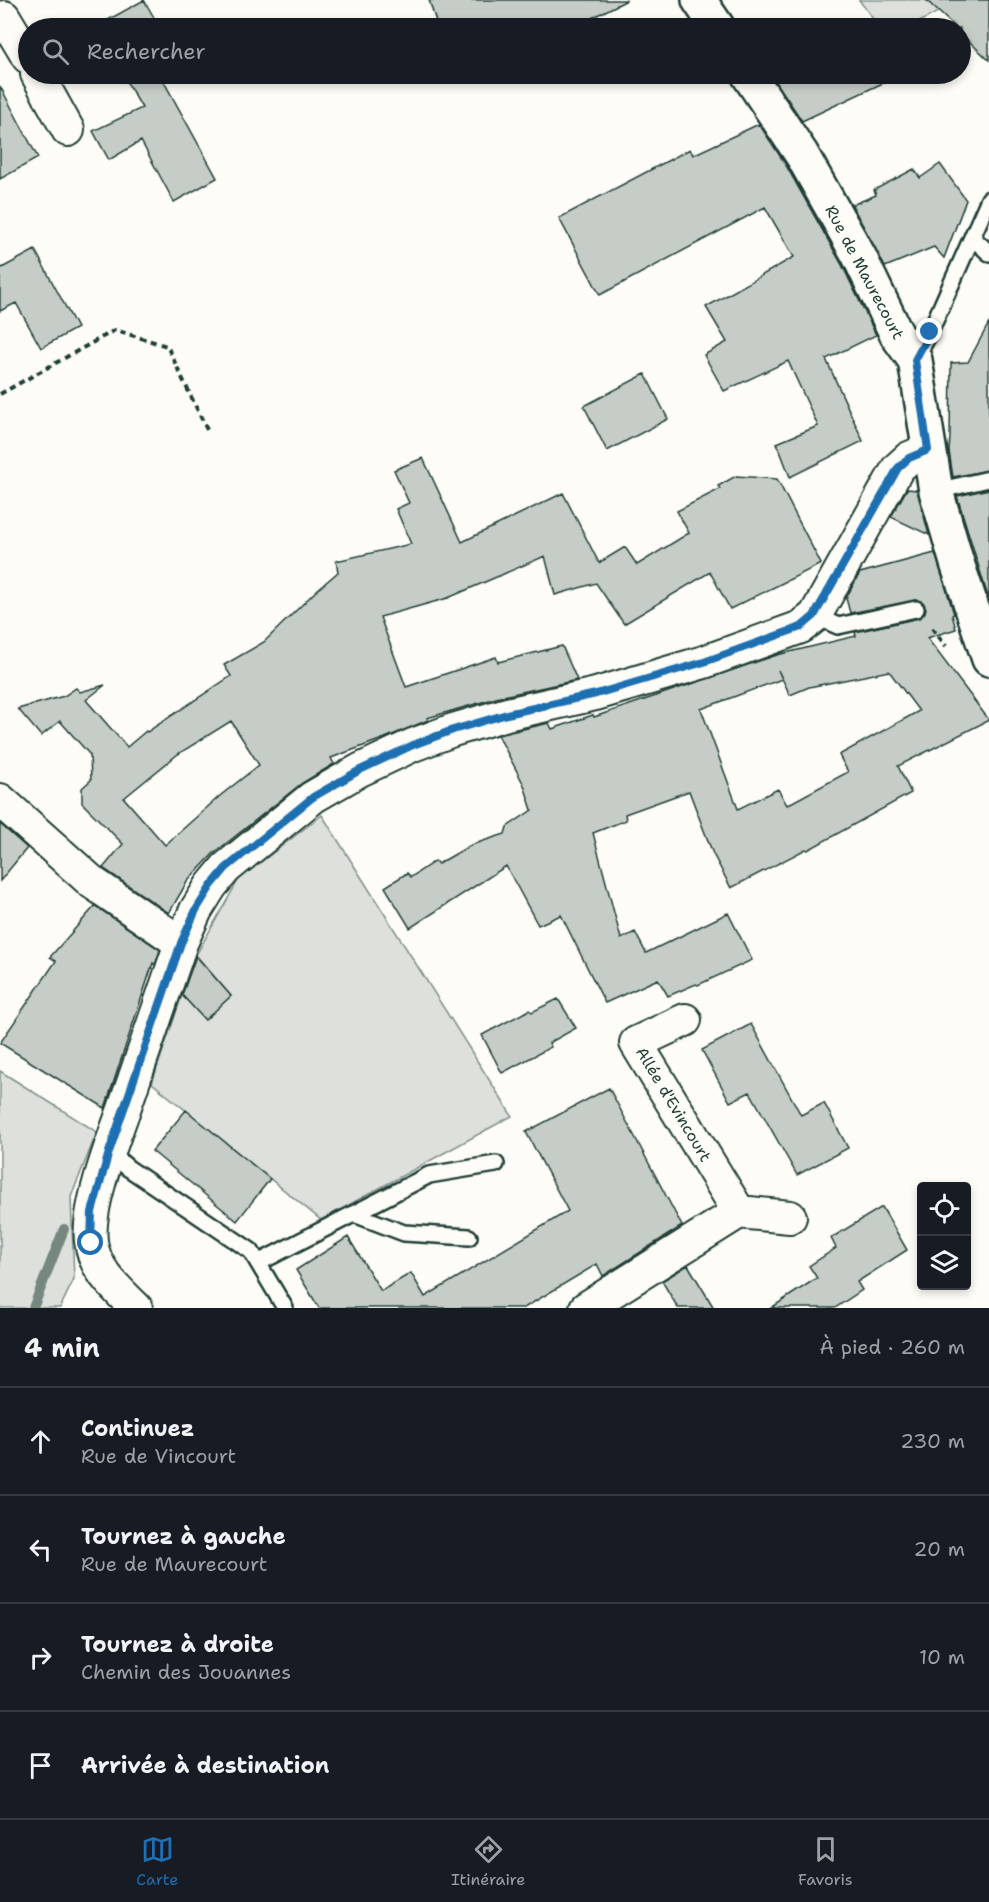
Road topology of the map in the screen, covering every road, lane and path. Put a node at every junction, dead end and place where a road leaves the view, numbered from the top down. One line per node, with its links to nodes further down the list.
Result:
1 (699, 0): 2 (main road)
2 (711, 18)
3 (0, 20): 4 (street)
4 (18, 40)
5 (43, 84): 7 (street)
6 (755, 84): 11 (main road, Rue de Maurecourt)
7 (68, 130)
8 (989, 199): 9 (lane)
9 (973, 238): 10 (lane); 11 (lane)
10 (989, 253)
11 (915, 360): 14 (main road, Rue de Maurecourt)
12 (0, 394): 13 (path)
13 (208, 432)
14 (928, 450): 16 (main road, Rue de Maurecourt); 18 (street)
15 (989, 479): 16 (lane)
16 (936, 491): 19 (main road, Rue de Maurecourt)
17 (916, 609): 18 (lane)
18 (814, 616): 21 (street)
19 (989, 659)
20 (0, 800): 21 (street)
21 (181, 943): 23 (street)
22 (685, 1020): 25 (street, Allée d'Evincourt)
23 (109, 1152): 29 (lane); 30 (street)
24 (496, 1164): 26 (lane)
25 (739, 1212): 27 (street); 32 (street)
26 (354, 1214): 28 (lane); 29 (lane)
27 (790, 1218)
28 (469, 1237)
29 (258, 1263): 31 (lane)
30 (136, 1308)
31 (285, 1308)
32 (586, 1308)

